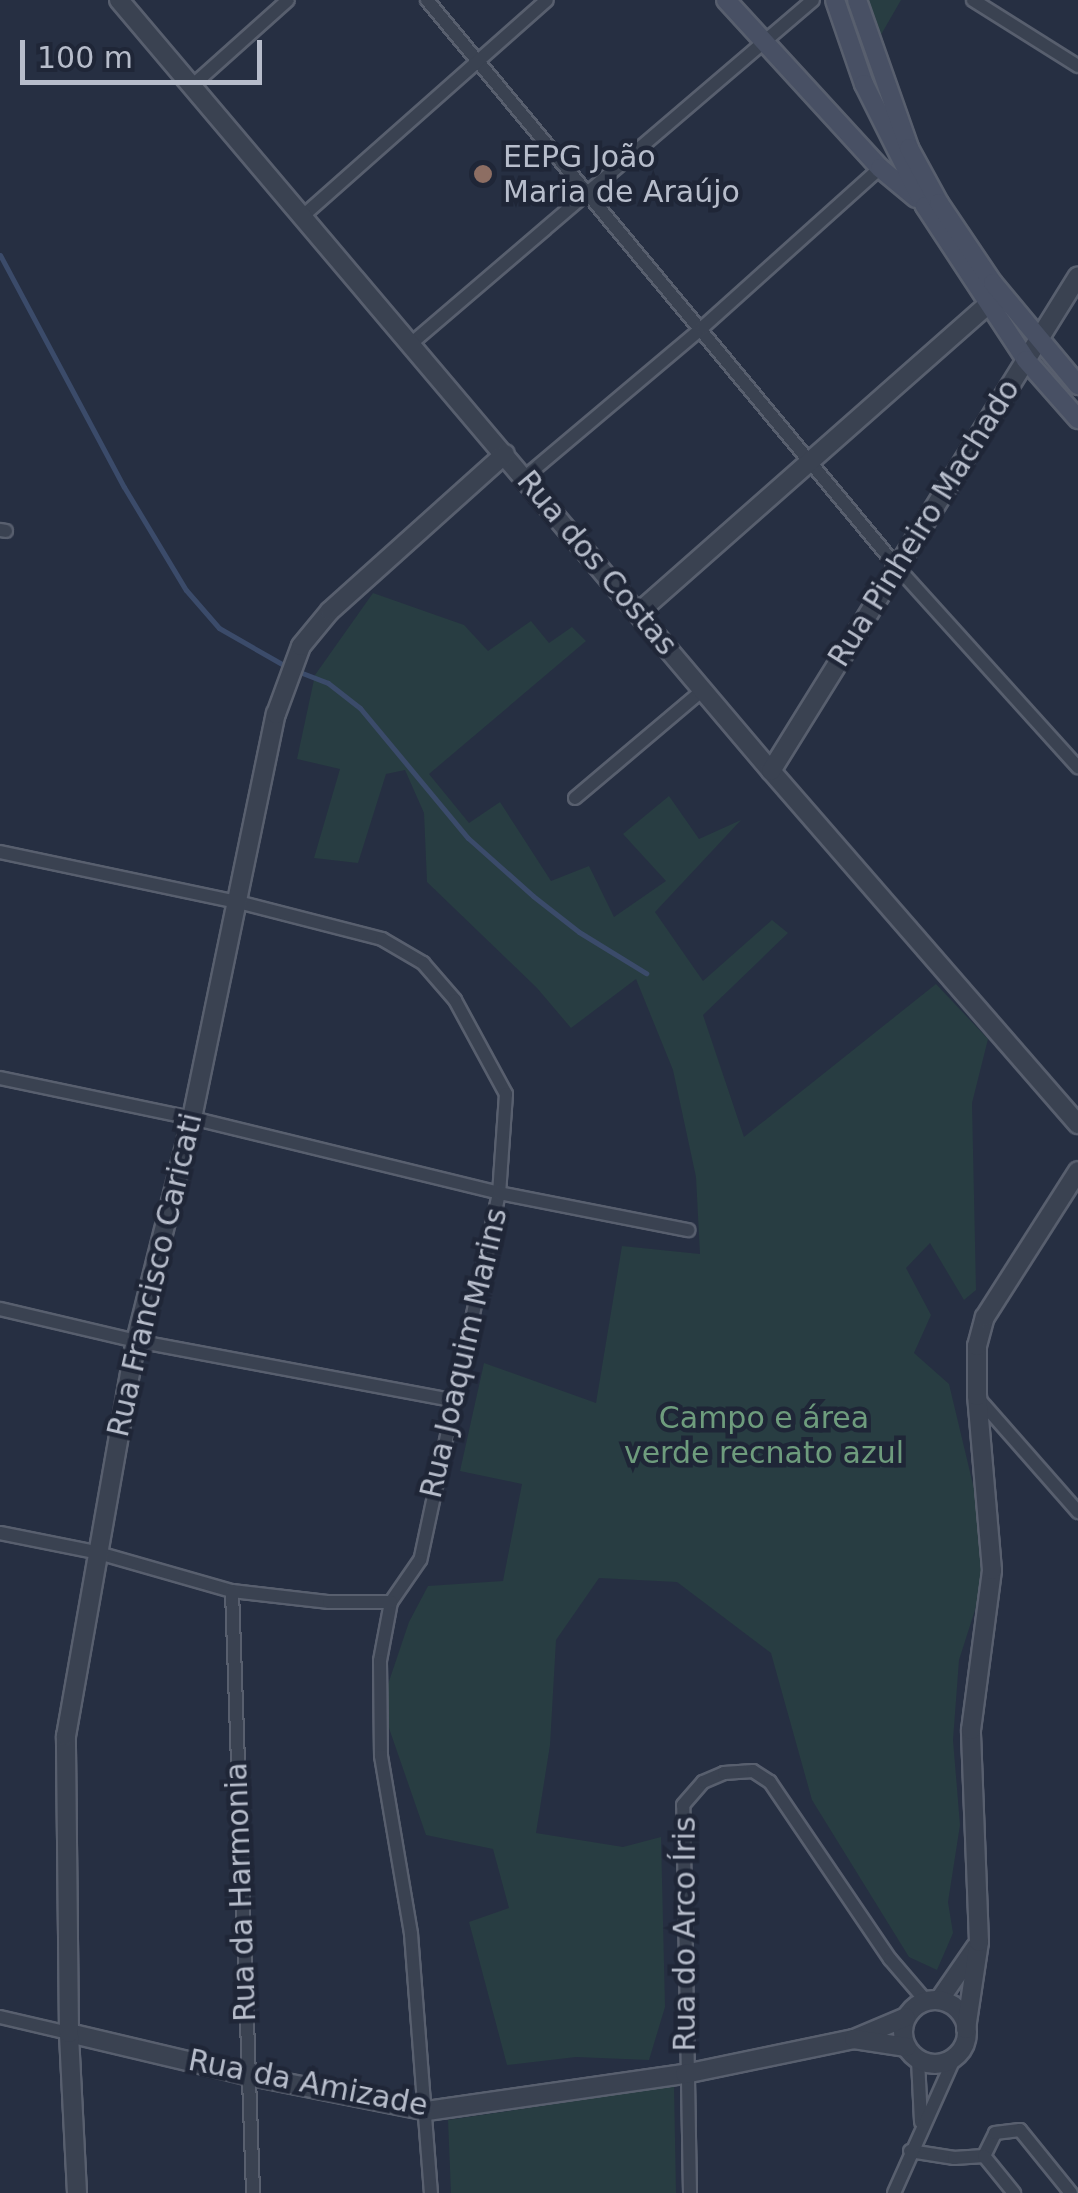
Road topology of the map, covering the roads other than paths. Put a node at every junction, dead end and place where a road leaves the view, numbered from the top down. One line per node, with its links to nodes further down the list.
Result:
1 (119, 0): 13 (street, Rua dos Costas)
2 (288, 0): 13 (street)
3 (427, 0): 11 (street)
4 (547, 0): 11 (street)
5 (726, 0): 10 (main road)
6 (813, 0): 10 (street)
7 (835, 0): 16 (main road)
8 (857, 0): 21 (main road)
9 (973, 0): 12 (street)
10 (762, 44): 14 (main road); 15 (street)
11 (480, 61): 15 (street); 17 (street)
12 (1078, 66)
13 (193, 85): 17 (street, Rua dos Costas)
14 (880, 168): 16 (main road); 20 (street)
15 (588, 193): 20 (street); 22 (street)
16 (925, 206): 19 (main road)
17 (304, 216): 22 (street, Rua dos Costas)
18 (1078, 276): 21 (street, Rua Pinheiro Machado)
19 (986, 305): 23 (main road); 27 (street)
20 (703, 328): 27 (street); 28 (street)
21 (1038, 340): 23 (street, Rua Pinheiro Machado); 24 (main road)
22 (413, 342): 26 (street, Rua dos Costas)
23 (1026, 360): 25 (main road); 29 (street, Rua Pinheiro Machado)
24 (1078, 385)
25 (1078, 419)
26 (505, 454): 28 (street, Rua dos Costas); 36 (street, Rua Francisco Caricati)
27 (808, 458): 29 (street); 30 (street)
28 (524, 477): 30 (street, Rua dos Costas)
29 (897, 567): 32 (street); 33 (street, Rua Pinheiro Machado)
30 (638, 613): 31 (street, Rua dos Costas)
31 (703, 690): 33 (street, Rua dos Costas); 34 (street)
32 (1078, 767)
33 (771, 771): 39 (street, Rua dos Costas)
34 (574, 798)
35 (0, 852): 36 (street, Rua Joaquim Marins)
36 (238, 902): 38 (street, Rua Francisco Caricati); 41 (street, Rua Joaquim Marins)
37 (0, 1078): 38 (street)
38 (192, 1118): 41 (street); 44 (street, Rua Francisco Caricati)
39 (1078, 1124)
40 (1078, 1171): 45 (street)
41 (499, 1193): 42 (street); 46 (street, Rua Joaquim Marins)
42 (688, 1230)
43 (0, 1309): 44 (street)
44 (136, 1341): 46 (street); 49 (street, Rua Francisco Caricati)
45 (977, 1396): 47 (street); 52 (street)
46 (452, 1400): 51 (street, Rua Joaquim Marins)
47 (1078, 1512)
48 (0, 1533): 49 (street)
49 (96, 1552): 50 (street); 57 (street, Rua Francisco Caricati)
50 (232, 1591): 51 (street); 62 (street, Rua da Harmonia)
51 (390, 1602): 63 (street, Rua Joaquim Marins)
52 (979, 1942): 53 (street); 56 (street)
53 (933, 2000): 54 (street); 56 (street); 61 (street, Rua do Arco Íris)
54 (906, 2017): 58 (street, Rua da Amizade); 59 (street)
55 (0, 2018): 57 (street, Rua da Amizade)
56 (966, 2029): 60 (street)
57 (69, 2033): 62 (street, Rua da Amizade); 67 (street, Rua Francisco Caricati)
58 (854, 2039): 59 (street, Rua da Amizade); 61 (street, Rua da Amizade)
59 (912, 2053): 60 (street); 64 (street)
60 (954, 2059): 64 (street)
61 (685, 2074): 63 (street, Rua da Amizade); 70 (street, Rua do Arco Íris)
62 (246, 2075): 63 (street, Rua da Amizade); 68 (street, Rua da Harmonia)
63 (427, 2111): 69 (street, Rua Joaquim Marins)
64 (922, 2124): 65 (street)
65 (910, 2151): 66 (street); 71 (street)
66 (984, 2156): 72 (street); 73 (street)
67 (77, 2193)
68 (253, 2193)
69 (431, 2193)
70 (690, 2193)
71 (894, 2193)
72 (1014, 2193)
73 (1071, 2193)

